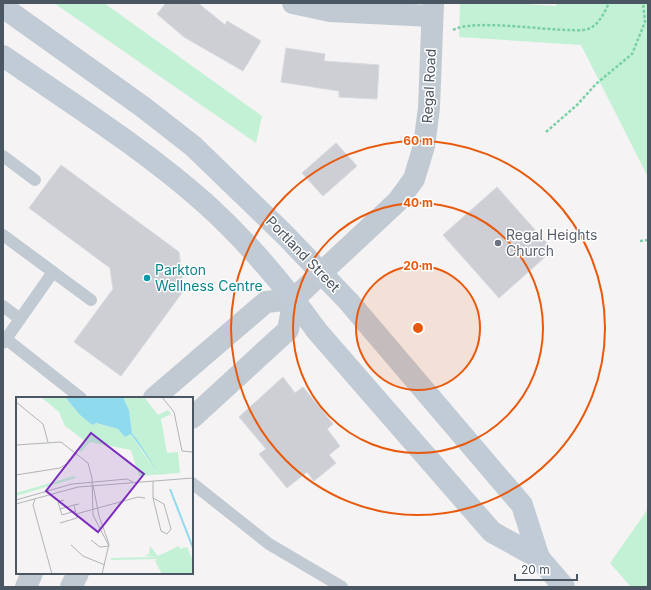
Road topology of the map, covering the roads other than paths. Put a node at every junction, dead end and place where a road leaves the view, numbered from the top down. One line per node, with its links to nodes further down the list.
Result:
1 (293, 3): 3 (street)
2 (3, 7): 9 (main road, Portland Street)
3 (432, 9): 9 (street, Regal Road)
4 (3, 56): 10 (main road, Portland Street)
5 (3, 156): 6 (lane)
6 (36, 180)
7 (3, 235): 8 (lane)
8 (54, 272): 11 (lane); 13 (lane)
9 (321, 272): 10 (street, Regal Road); 19 (main road, Portland Street)
10 (294, 298): 16 (street); 17 (street); 19 (main road, Portland Street)
11 (91, 300)
12 (3, 306): 13 (lane)
13 (20, 319): 14 (lane)
14 (5, 341): 15 (lane)
15 (80, 397)
16 (155, 397)
17 (193, 417)
18 (193, 484): 24 (lane)
19 (539, 558): 25 (main road, Portland Street)
20 (32, 574): 22 (street)
21 (78, 574): 23 (street)
22 (26, 587)
23 (71, 587)
24 (342, 587)
25 (564, 587)

